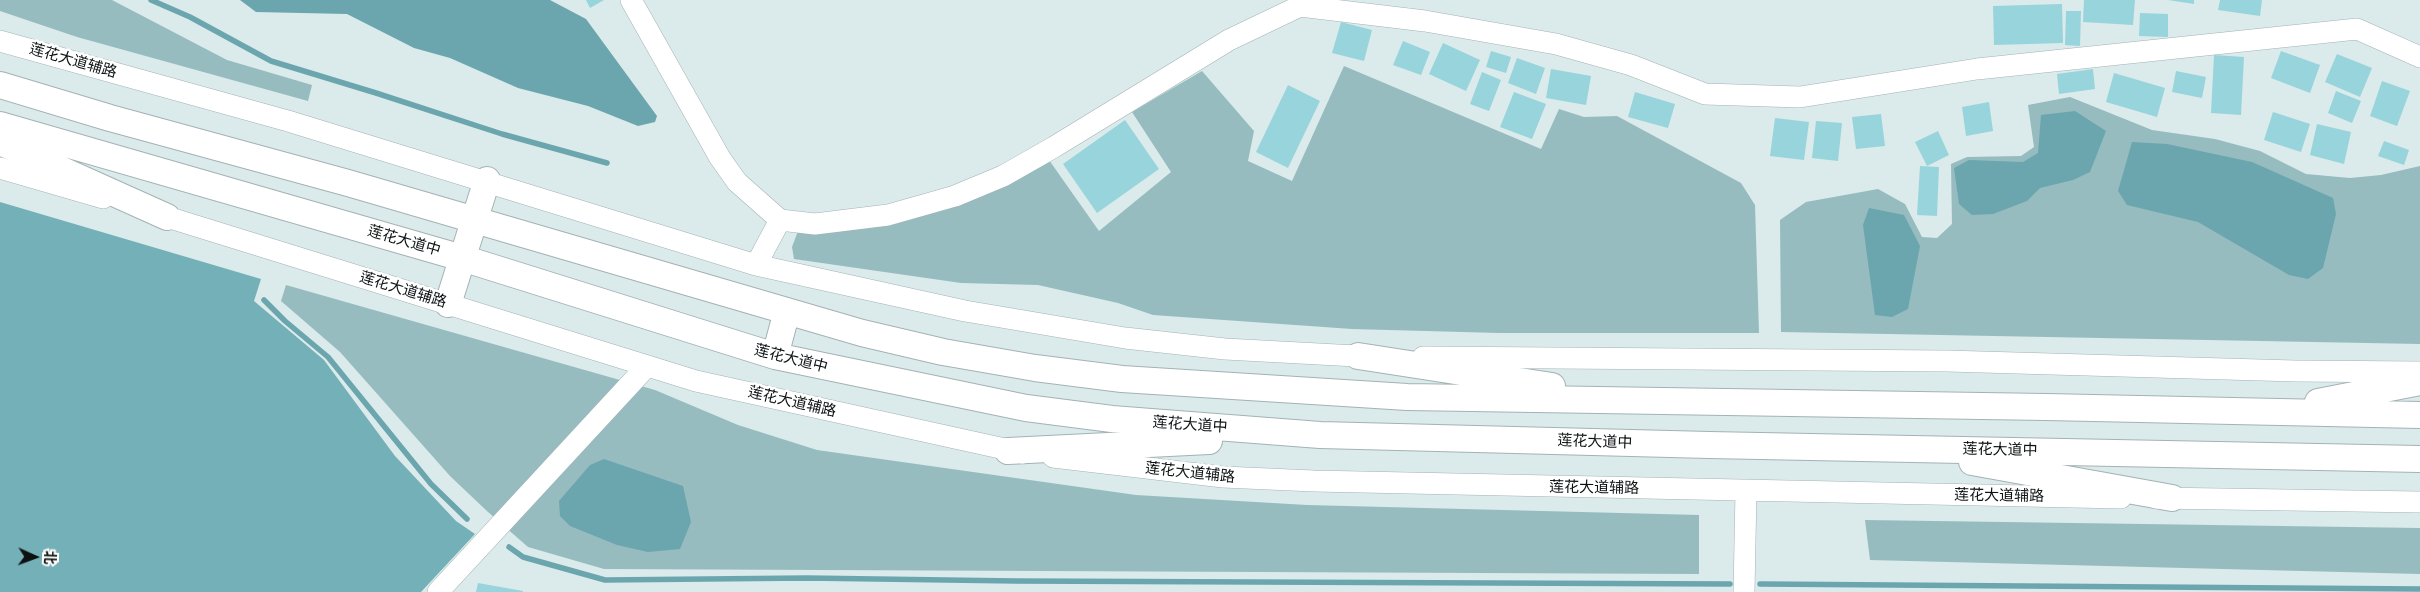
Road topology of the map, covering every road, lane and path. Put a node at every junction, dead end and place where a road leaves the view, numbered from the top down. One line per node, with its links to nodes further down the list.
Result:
1 (631, 0): 13 (street)
2 (0, 41): 10 (street, 莲花大道辅路)
3 (2420, 57): 13 (street)
4 (0, 70): 6 (main road)
5 (0, 85): 6 (main road)
6 (110, 118): 12 (main road)
7 (0, 125): 14 (main road, 莲花大道中)
8 (0, 142): 11 (main road)
9 (0, 168): 11 (street, 莲花大道辅路)
10 (487, 180): 12 (main road); 15 (street, 莲花大道辅路)
11 (167, 217): 16 (street, 莲花大道辅路)
12 (474, 220): 14 (main road); 17 (main road)
13 (780, 220): 15 (street)
14 (462, 258): 16 (main road); 18 (main road, 莲花大道中)
15 (756, 265): 19 (street, 莲花大道辅路)
16 (448, 304): 20 (street, 莲花大道辅路)
17 (786, 311): 18 (main road); 23 (main road)
18 (774, 356): 26 (main road, 莲花大道中)
19 (1358, 356): 21 (street, 莲花大道辅路); 23 (main road)
20 (647, 366): 28 (street, 莲花大道辅路); 33 (street)
21 (2420, 372)
22 (2420, 382): 24 (main road)
23 (1652, 401): 24 (main road)
24 (2264, 412): 25 (main road)
25 (2420, 415)
26 (1320, 435): 27 (main road, 莲花大道中); 28 (main road)
27 (1893, 448): 29 (main road, 莲花大道中); 31 (main road)
28 (1008, 451): 30 (street, 莲花大道辅路)
29 (2420, 459)
30 (1746, 491): 31 (street, 莲花大道辅路); 34 (street)
31 (2172, 498): 32 (street, 莲花大道辅路)
32 (2420, 502)
33 (438, 592)
34 (1744, 592)

